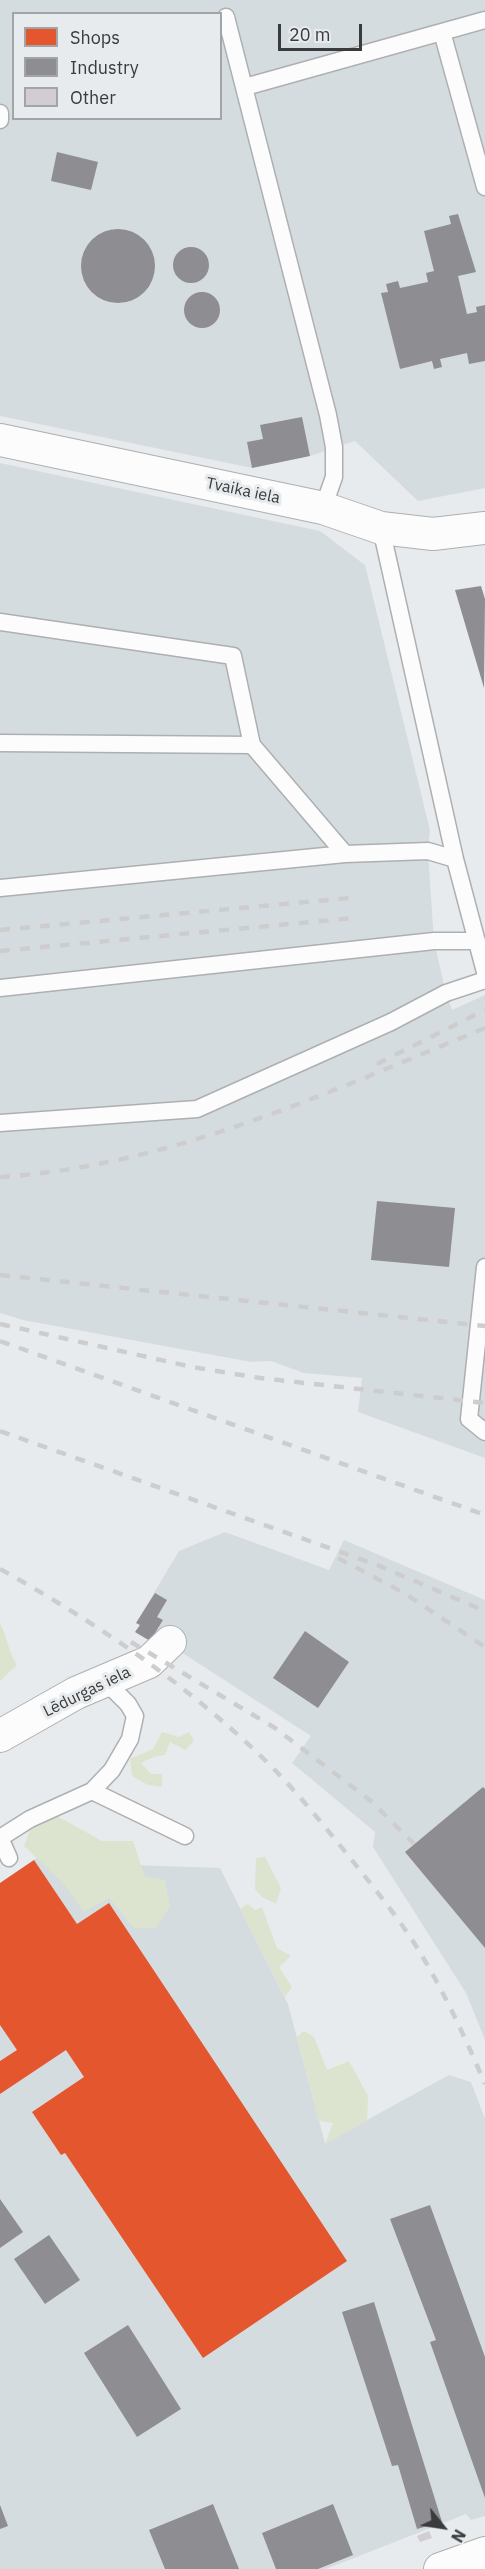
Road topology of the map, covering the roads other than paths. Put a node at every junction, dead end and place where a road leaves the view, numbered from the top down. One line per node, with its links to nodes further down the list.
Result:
1 (226, 17): 4 (lane)
2 (485, 20): 3 (lane)
3 (442, 32): 4 (lane); 7 (lane)
4 (245, 87): 9 (lane)
5 (0, 113): 6 (lane)
6 (0, 120)
7 (485, 187)
8 (0, 440): 9 (street, Tvaika iela)
9 (323, 508): 10 (street, Tvaika iela)
10 (381, 528): 11 (street, Tvaika iela); 16 (lane)
11 (485, 528)
12 (0, 622): 14 (lane)
13 (0, 743): 14 (lane)
14 (252, 745): 15 (lane)
15 (345, 854): 16 (lane); 17 (lane)
16 (455, 859): 18 (lane)
17 (0, 888)
18 (477, 941): 19 (lane); 21 (lane)
19 (485, 972)
20 (485, 981): 22 (lane)
21 (0, 988)
22 (0, 1123)
23 (485, 1267): 24 (lane)
24 (485, 1432)
25 (170, 1642): 26 (street, Lēdurgas iela)
26 (105, 1681): 27 (street, Lēdurgas iela); 28 (lane)
27 (0, 1736)
28 (92, 1791): 29 (lane); 30 (lane)
29 (185, 1836)
30 (0, 1838): 31 (lane)
31 (9, 1858)
32 (485, 2553): 33 (street)
33 (440, 2569)

